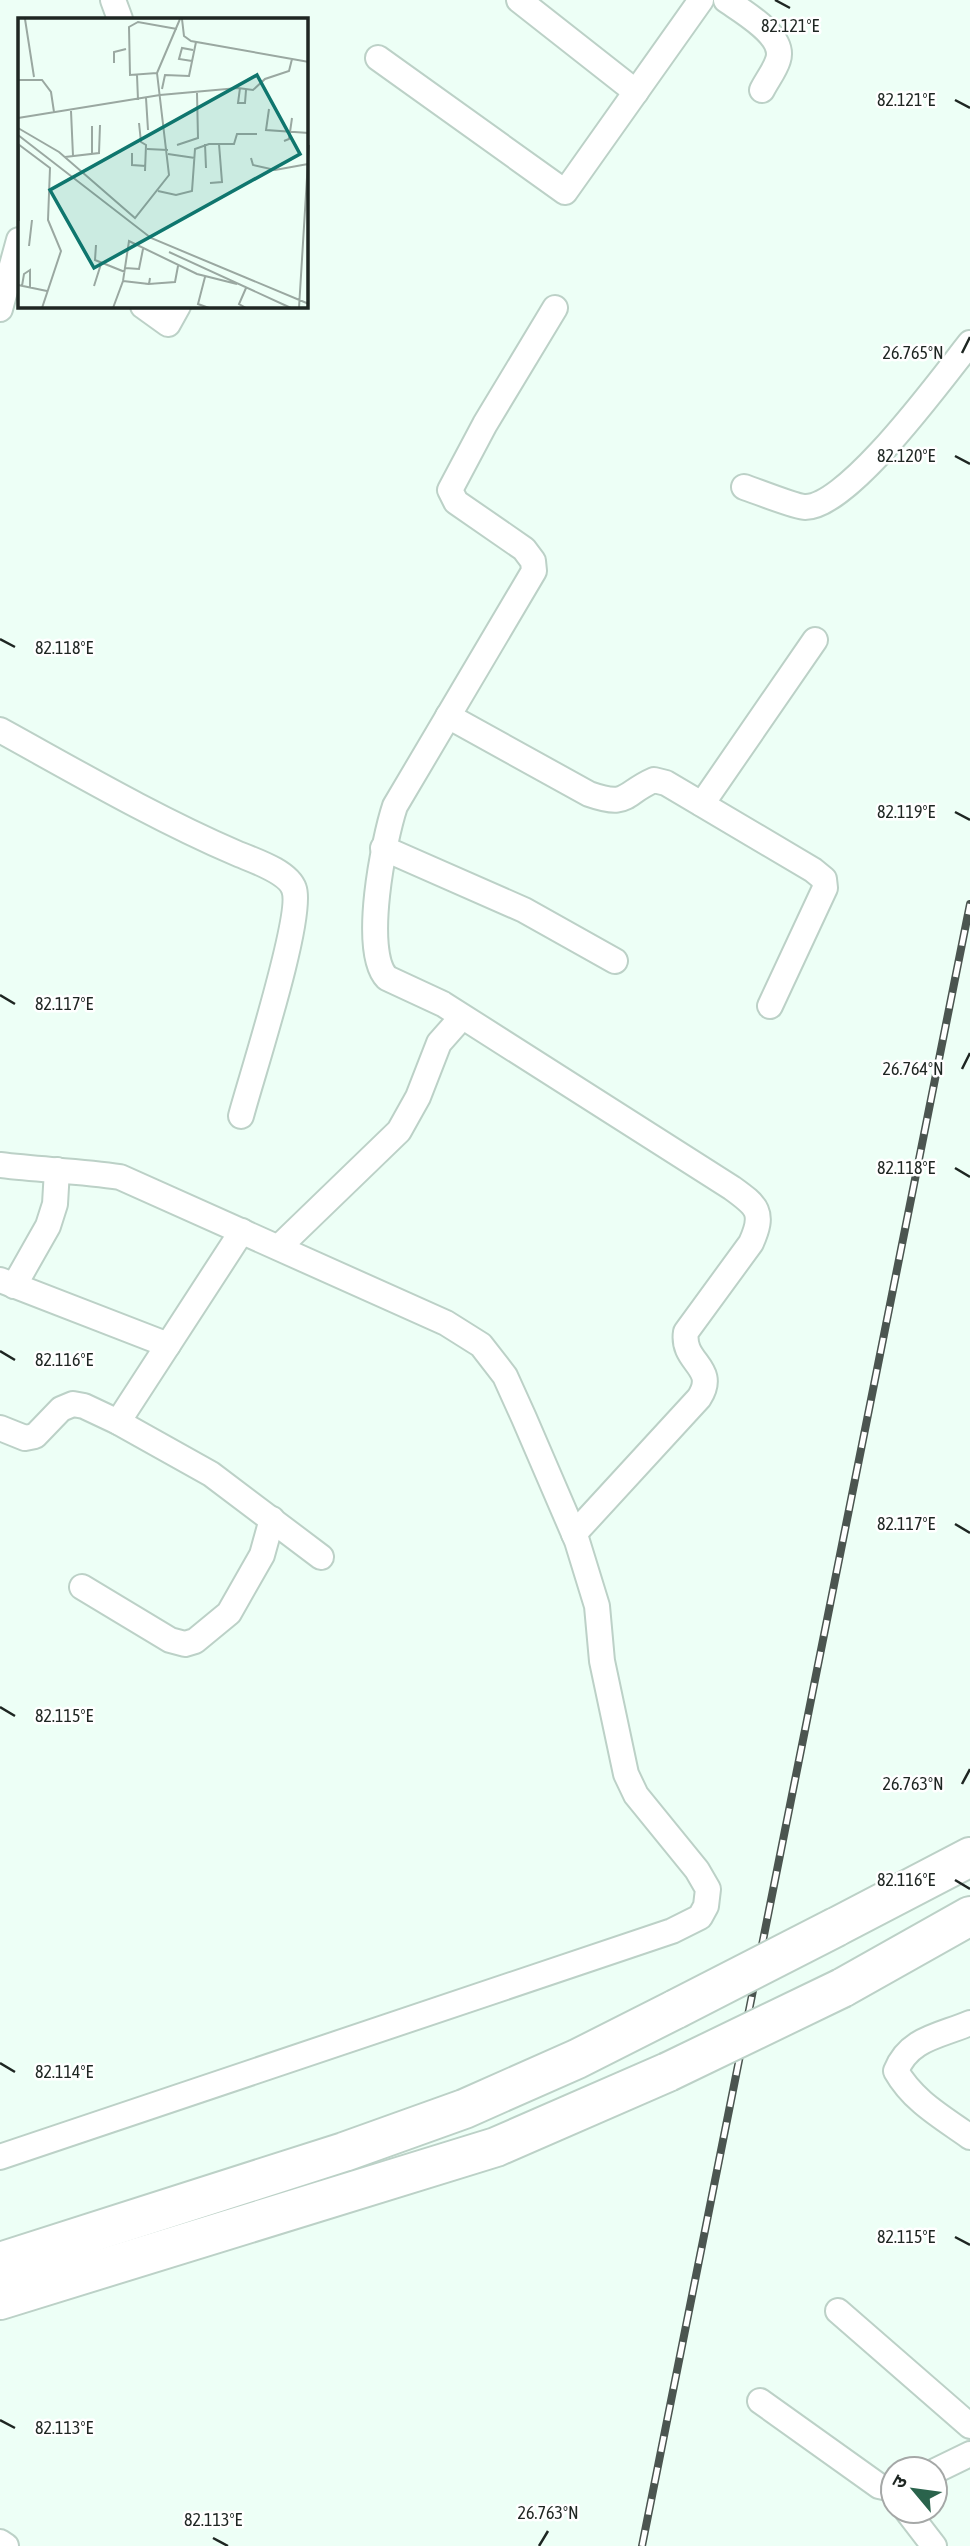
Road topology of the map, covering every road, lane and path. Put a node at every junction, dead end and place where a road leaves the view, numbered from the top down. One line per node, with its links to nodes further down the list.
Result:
1 (113, 0): 5 (street)
2 (519, 0): 8 (street)
3 (701, 0): 8 (street)
4 (726, 0): 7 (street)
5 (120, 18)
6 (378, 58): 8 (street)
7 (762, 90)
8 (636, 92)
9 (18, 244): 12 (street)
10 (146, 308): 11 (street)
11 (177, 308)
12 (0, 309)
13 (555, 309): 17 (street)
14 (970, 343): 15 (street)
15 (744, 487)
16 (815, 640): 19 (street)
17 (448, 716): 19 (street); 20 (street)
18 (0, 730): 24 (street)
19 (702, 804): 22 (street)
20 (383, 849): 21 (street); 23 (street)
21 (615, 961)
22 (770, 1006)
23 (462, 1017): 28 (street); 34 (street)
24 (241, 1116)
25 (0, 1165): 26 (street)
26 (57, 1170): 27 (street); 29 (street)
27 (242, 1231): 28 (street); 30 (street)
28 (279, 1247): 34 (street)
29 (7, 1283): 30 (street)
30 (168, 1345): 31 (street)
31 (118, 1422): 32 (street); 33 (street)
32 (0, 1428)
33 (272, 1519): 35 (street); 36 (street)
34 (574, 1534): 41 (street)
35 (321, 1557)
36 (82, 1587)
37 (970, 1857): 42 (highway, bridge)
38 (970, 1916): 43 (highway, bridge)
39 (970, 2023): 40 (street)
40 (970, 2137)
41 (0, 2157)
42 (0, 2262)
43 (0, 2301)
44 (838, 2311): 46 (street)
45 (760, 2401): 49 (street)
46 (970, 2426)
47 (970, 2455): 48 (street)
48 (949, 2465)
49 (879, 2486)
50 (918, 2525): 53 (street)
51 (0, 2542): 52 (street)
52 (6, 2546)
53 (934, 2546)

